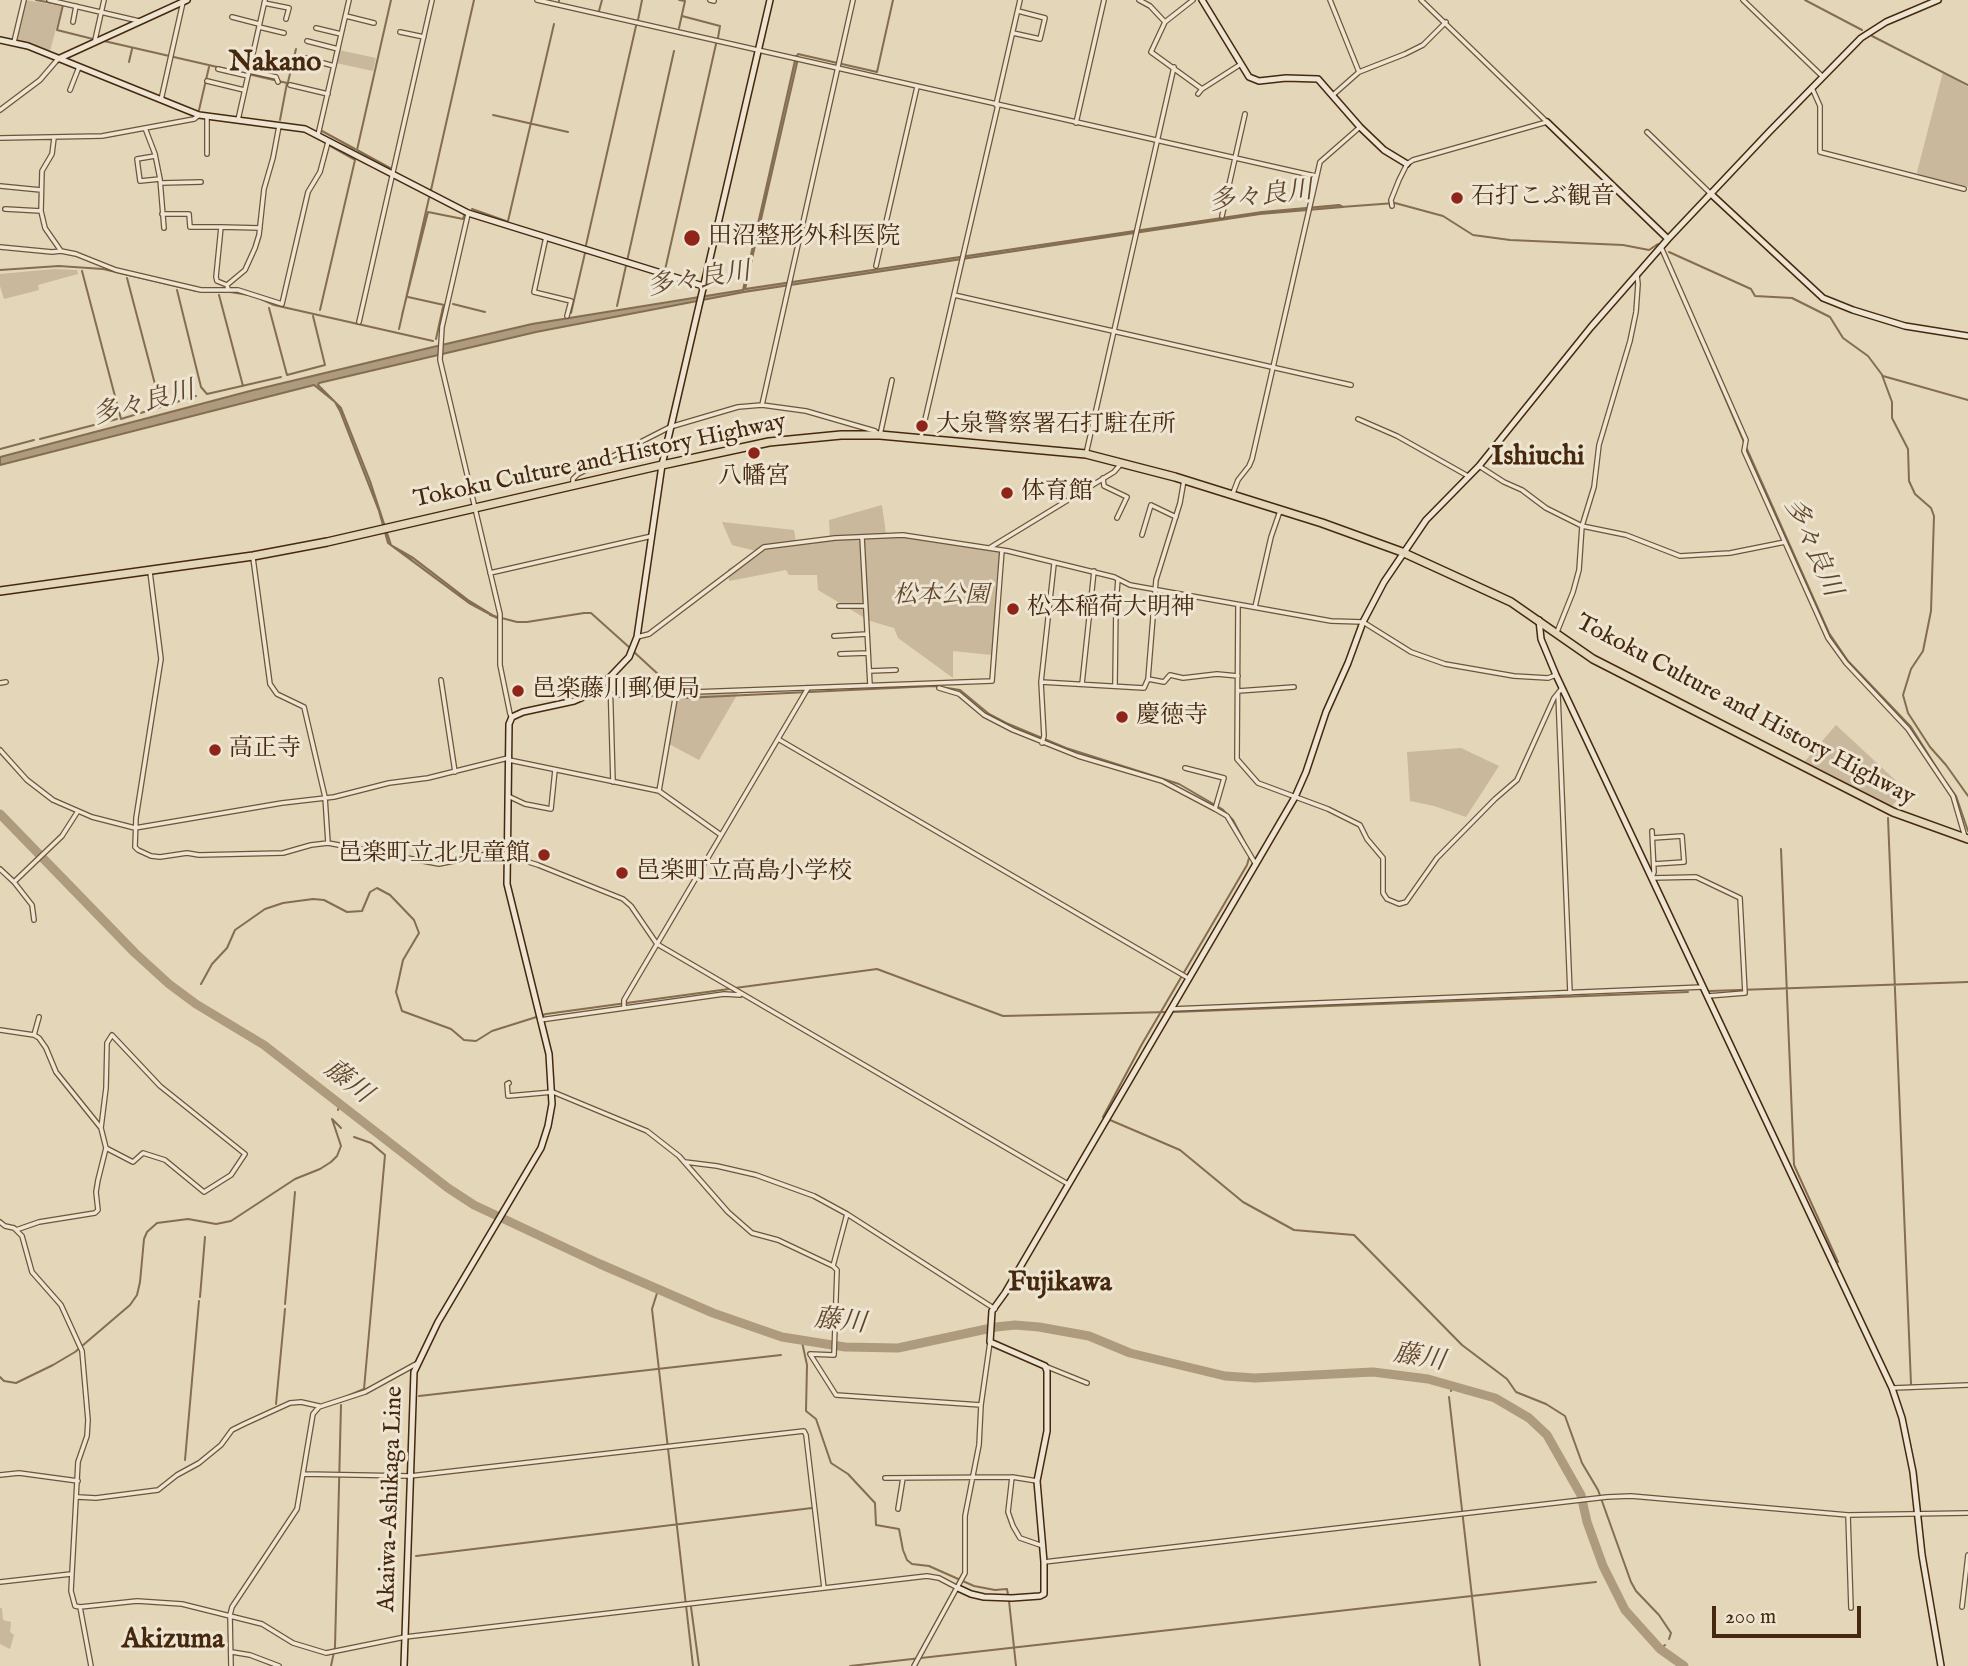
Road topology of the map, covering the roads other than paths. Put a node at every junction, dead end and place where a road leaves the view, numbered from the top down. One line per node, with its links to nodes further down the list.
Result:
1 (24, 0): 41 (street)
2 (49, 0): 20 (street)
3 (104, 0): 22 (street)
4 (349, 0): 23 (street)
5 (432, 0): 37 (street)
6 (537, 0): 43 (street)
7 (770, 0): 43 (street)
8 (853, 0): 51 (street)
9 (1020, 0): 21 (street)
10 (1104, 0): 73 (street)
11 (1139, 0): 28 (street)
12 (1194, 0): 28 (street)
13 (1202, 0): 46 (street)
14 (1330, 0): 52 (street)
15 (1421, 0): 29 (street)
16 (1743, 0): 54 (street)
17 (1938, 0): 54 (street)
18 (185, 1): 26 (street); 66 (street)
19 (264, 1): 25 (street); 31 (street)
20 (76, 6): 22 (street); 27 (street)
21 (1018, 11): 35 (street); 35 (street)
22 (101, 12): 26 (street); 39 (street)
23 (345, 16): 30 (street); 36 (street)
24 (232, 17): 31 (street)
25 (286, 19)
26 (139, 21): 39 (street)
27 (73, 22)
28 (1165, 22): 49 (street)
29 (1446, 22): 52 (street); 74 (street)
30 (374, 23)
31 (259, 25): 34 (street); 53 (street)
32 (316, 28): 36 (street)
33 (400, 32): 37 (street)
34 (284, 33)
35 (1013, 33): 67 (street)
36 (341, 34): 42 (street)
37 (424, 37): 88 (street)
38 (0, 40): 41 (street)
39 (95, 40): 44 (street)
40 (307, 41): 42 (street)
41 (15, 42): 44 (street)
42 (338, 49): 47 (street)
43 (758, 51): 51 (street); 112 (street)
44 (58, 58): 48 (street); 68 (street)
45 (305, 58): 47 (street)
46 (1241, 64): 60 (street); 65 (street)
47 (334, 66): 63 (street)
48 (79, 67): 61 (street); 66 (street)
49 (1174, 67): 60 (street); 83 (street)
50 (218, 69): 53 (street)
51 (837, 69): 58 (street); 122 (street)
52 (1359, 72): 65 (street)
53 (248, 73): 56 (street); 62 (street)
54 (1822, 76): 59 (street)
55 (206, 81): 62 (street)
56 (278, 82)
57 (290, 85): 63 (street)
58 (917, 87): 67 (street); 110 (street)
59 (1811, 88): 93 (street); 95 (street)
60 (1202, 89): 64 (street)
61 (70, 90)
62 (244, 90): 72 (street)
63 (328, 94): 79 (street)
64 (1198, 94)
65 (1333, 95): 76 (street)
66 (161, 101): 70 (street)
67 (997, 105): 73 (street); 114 (street)
68 (0, 110)
69 (1245, 114): 86 (street)
70 (199, 115): 71 (street); 77 (street)
71 (206, 116): 72 (street); 84 (street)
72 (238, 120): 75 (street)
73 (1076, 122): 83 (street)
74 (1547, 122): 87 (street); 106 (street)
75 (279, 124): 79 (street); 104 (street)
76 (1360, 127): 87 (street); 89 (street)
77 (145, 128): 81 (street); 85 (street)
78 (1647, 132): 95 (street)
79 (318, 135): 82 (street)
80 (0, 138): 81 (street)
81 (54, 138): 94 (street)
82 (329, 140): 88 (street); 113 (street)
83 (1157, 141): 86 (street); 117 (street)
84 (208, 155)
85 (155, 156): 90 (street); 90 (street)
86 (1236, 159): 89 (street); 101 (street)
87 (1407, 164): 96 (street)
88 (393, 174): 99 (street); 116 (street)
89 (1315, 176): 119 (street)
90 (161, 181): 91 (street); 100 (street)
91 (201, 182)
92 (0, 186): 94 (street)
93 (1964, 189)
94 (41, 190): 98 (street)
95 (1711, 194): 106 (street); 118 (street)
96 (1392, 206)
97 (5, 209): 98 (street)
98 (41, 211): 109 (street)
99 (468, 213): 105 (street); 136 (street)
100 (162, 214): 102 (street); 103 (street)
101 (1222, 215)
102 (164, 228)
103 (221, 228): 104 (street); 113 (street)
104 (260, 228): 113 (street)
105 (547, 237): 112 (street); 115 (street)
106 (1668, 239): 108 (street)
107 (0, 247): 109 (street)
108 (1661, 247): 111 (street); 144 (street)
109 (61, 251): 113 (street)
110 (876, 265)
111 (1637, 275): 130 (street); 140 (street)
112 (703, 286): 124 (street)
113 (228, 287)
114 (954, 295): 117 (street); 126 (street)
115 (567, 316)
116 (359, 322)
117 (1114, 331): 119 (street); 127 (street)
118 (1968, 336)
119 (1272, 368): 121 (street); 135 (street)
120 (892, 380): 125 (street)
121 (1351, 385)
122 (762, 405): 124 (street); 125 (street)
123 (1359, 419): 131 (street)
124 (670, 427): 129 (street); 134 (street)
125 (880, 435): 126 (highway, Tokoku Culture and History Highway); 129 (highway, Tokoku Culture and History Highway)
126 (921, 438): 127 (highway, Tokoku Culture and History Highway)
127 (1086, 454): 128 (highway, Tokoku Culture and History Highway)
128 (1123, 462): 132 (street); 133 (highway, Tokoku Culture and History Highway)
129 (662, 465): 134 (highway, Tokoku Culture and History Highway); 142 (street)
130 (1479, 466): 131 (street); 140 (street)
131 (1469, 477): 147 (street)
132 (1103, 478): 139 (street); 145 (street)
133 (1184, 480): 135 (highway, Tokoku Culture and History Highway); 138 (street)
134 (574, 485): 136 (highway, Tokoku Culture and History Highway)
135 (1232, 495): 137 (highway, Tokoku Culture and History Highway)
136 (475, 509): 148 (highway, Tokoku Culture and History Highway); 152 (street)
137 (1280, 510): 147 (highway, Tokoku Culture and History Highway); 161 (street)
138 (1176, 517): 141 (street); 154 (street)
139 (1117, 518)
140 (1582, 526): 144 (street); 165 (street)
141 (1142, 535)
142 (653, 536): 152 (street); 167 (street)
143 (862, 537): 145 (street); 160 (street); 167 (street)
144 (1785, 542): 209 (street)
145 (989, 548): 146 (street)
146 (1002, 550): 149 (street); 181 (street)
147 (1402, 552): 162 (highway, Tokoku Culture and History Highway); 163 (street)
148 (253, 556): 150 (highway, Tokoku Culture and History Highway); 201 (street)
149 (1054, 563): 151 (street); 178 (street)
150 (150, 570): 155 (highway, Tokoku Culture and History Highway); 205 (street)
151 (1094, 571): 153 (street); 156 (street)
152 (490, 573): 190 (street)
153 (1118, 579): 154 (street); 157 (street)
154 (1156, 589): 158 (street); 175 (street)
155 (0, 591)
156 (1091, 599): 157 (street); 180 (street)
157 (1116, 604): 182 (street)
158 (1238, 605): 161 (street); 173 (street)
159 (839, 606): 160 (street)
160 (866, 606): 164 (street)
161 (1255, 607): 163 (street)
162 (1539, 621): 165 (highway, Tokoku Culture and History Highway); 172 (street)
163 (1363, 622): 172 (street); 202 (street)
164 (867, 634): 166 (street); 168 (street)
165 (1556, 634): 209 (highway, Tokoku Culture and History Highway)
166 (834, 636)
167 (637, 637): 174 (street)
168 (868, 653): 169 (street); 171 (street)
169 (840, 654)
170 (896, 670): 171 (street)
171 (869, 671): 181 (street)
172 (1556, 675): 186 (street)
173 (1238, 676): 175 (street); 187 (street)
174 (610, 677): 189 (street); 190 (street)
175 (1148, 679): 182 (street)
176 (441, 680): 197 (street)
177 (6, 682): 179 (street)
178 (1041, 682): 180 (street); 192 (street)
179 (0, 683)
180 (1082, 684): 182 (street)
181 (870, 685): 184 (street)
182 (1115, 685)
183 (1294, 687): 187 (street)
184 (808, 688): 188 (street); 191 (street)
185 (939, 688): 192 (street)
186 (1560, 690): 202 (street); 215 (street); 221 (street)
187 (1238, 691): 202 (street)
188 (676, 693): 189 (street); 199 (street)
189 (612, 695): 198 (street)
190 (512, 717): 194 (street)
191 (778, 739): 207 (street); 219 (street)
192 (1042, 743): 203 (street)
193 (0, 750): 204 (street)
194 (509, 759): 196 (street); 197 (street); 200 (street)
195 (1185, 768): 203 (street)
196 (555, 770): 198 (street); 200 (street)
197 (455, 772): 201 (street)
198 (613, 782): 199 (street)
199 (659, 791): 207 (street)
200 (508, 796): 211 (street)
201 (325, 797): 205 (street); 210 (street)
202 (1295, 797): 212 (street)
203 (1214, 809): 212 (street)
204 (78, 811): 205 (street); 216 (street)
205 (135, 828): 210 (street)
206 (1652, 831): 208 (street)
207 (721, 835): 218 (street)
208 (1653, 838): 213 (street); 213 (street)
209 (1967, 838)
210 (328, 843): 211 (street)
211 (506, 854): 218 (street); 226 (street)
212 (1255, 863): 219 (street)
213 (1654, 864): 215 (street)
214 (0, 869): 216 (street)
215 (1652, 878): 220 (street); 223 (street)
216 (14, 882): 217 (street)
217 (34, 920)
218 (657, 944): 222 (street); 224 (street)
219 (1188, 978): 225 (street)
220 (1703, 987): 221 (street); 223 (street)
221 (1570, 993): 225 (street)
222 (740, 994): 224 (street); 235 (street)
223 (1708, 996): 246 (street)
224 (624, 1008): 226 (street)
225 (1170, 1009): 235 (street)
226 (540, 1016): 231 (street)
227 (38, 1017): 229 (street)
228 (0, 1030): 229 (street)
229 (34, 1035): 232 (street)
230 (509, 1083): 231 (street)
231 (553, 1092): 234 (street); 242 (street, Akaiwa-Ashikaga Line)
232 (101, 1128): 233 (street); 233 (street)
233 (106, 1148): 238 (street)
234 (685, 1162): 236 (street); 239 (street)
235 (1068, 1184): 240 (street)
236 (847, 1214): 239 (street); 240 (street)
237 (0, 1222): 238 (street)
238 (16, 1230): 256 (street)
239 (833, 1266): 247 (street)
240 (995, 1309): 241 (street)
241 (990, 1342): 243 (street); 247 (street)
242 (416, 1364): 248 (street); 251 (street, Akaiwa-Ashikaga Line)
243 (1045, 1366): 244 (street); 257 (street)
244 (1087, 1383)
245 (1968, 1385): 246 (street)
246 (1892, 1388): 260 (street)
247 (981, 1405): 252 (street)
248 (319, 1407): 249 (street); 258 (street)
249 (303, 1474): 251 (street); 273 (street)
250 (0, 1475): 256 (street)
251 (410, 1476): 268 (street); 274 (street, Akaiwa-Ashikaga Line)
252 (973, 1476): 253 (street); 255 (street); 269 (street)
253 (1012, 1477): 257 (street); 263 (street)
254 (886, 1478): 255 (street)
255 (903, 1478): 259 (street)
256 (78, 1481): 258 (street)
257 (1037, 1481): 263 (street)
258 (78, 1497): 266 (street)
259 (898, 1509)
260 (1917, 1513): 261 (street); 262 (street); 281 (street)
261 (1968, 1513)
262 (1848, 1516): 265 (street); 272 (street)
263 (1043, 1546): 265 (street)
264 (1968, 1555): 270 (street)
265 (1044, 1562): 269 (street)
266 (71, 1574): 267 (street); 271 (street)
267 (0, 1582)
268 (824, 1588): 269 (street); 274 (street)
269 (958, 1588): 280 (street)
270 (1962, 1606)
271 (80, 1607): 273 (street); 276 (street)
272 (1851, 1608)
273 (230, 1615): 274 (street); 275 (street)
274 (405, 1637): 279 (street, Akaiwa-Ashikaga Line)
275 (232, 1652): 277 (street); 278 (street)
276 (91, 1666)
277 (231, 1666)
278 (279, 1666)
279 (404, 1666)
280 (914, 1666)
281 (1941, 1666)

